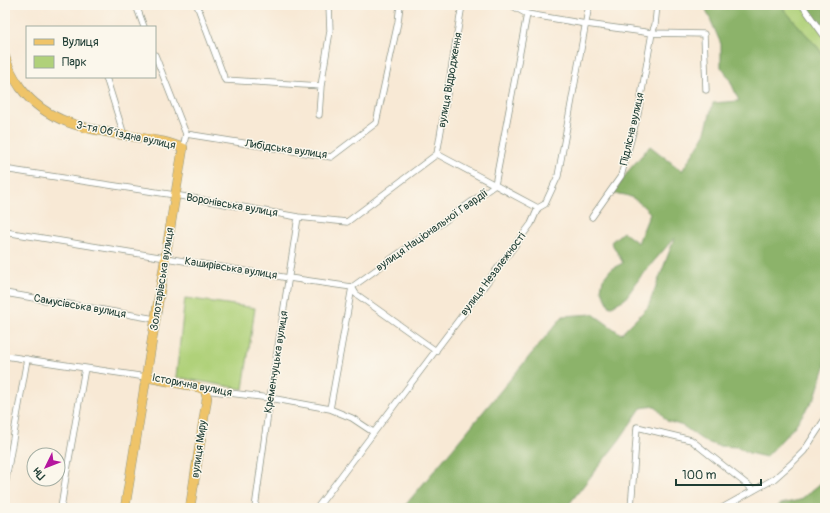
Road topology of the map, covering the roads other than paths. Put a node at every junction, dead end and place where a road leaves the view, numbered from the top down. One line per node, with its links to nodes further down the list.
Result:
1 (136, 5): 12 (street)
2 (197, 5): 18 (street)
3 (329, 5): 18 (street)
4 (400, 5): 21 (street, Либідська вулиця)
5 (462, 5): 24 (street, вулиця Відродження)
6 (511, 5): 10 (street)
7 (589, 5): 11 (street, вулиця Незалежності)
8 (657, 5): 13 (street, Підлісна вулиця)
9 (802, 5): 14 (street)
10 (527, 14): 11 (street); 26 (street, вулиця Національної Гвардії)
11 (586, 24): 13 (street); 28 (street, вулиця Незалежності)
12 (144, 26)
13 (652, 33): 19 (street); 30 (street, Підлісна вулиця)
14 (825, 37)
15 (5, 57): 22 (main road, 3-тя Обʼїздна вулиця)
16 (156, 58): 21 (street)
17 (106, 78): 22 (street)
18 (321, 86): 20 (street)
19 (706, 90)
20 (320, 115)
21 (186, 134): 23 (street, Золотарівська вулиця)
22 (124, 135): 23 (main road, 3-тя Обʼїздна вулиця)
23 (183, 148): 27 (main road, Золотарівська вулиця)
24 (437, 154): 26 (street); 29 (street, Воронівська вулиця)
25 (5, 171): 27 (street, Воронівська вулиця)
26 (495, 185): 28 (street); 34 (street, вулиця Національної Гвардії)
27 (175, 195): 29 (street, Воронівська вулиця); 32 (main road, Золотарівська вулиця)
28 (538, 208): 37 (street, вулиця Незалежності)
29 (298, 217): 33 (street, Кременчуцька вулиця)
30 (592, 217)
31 (5, 232): 32 (street, Каширівська вулиця)
32 (165, 258): 33 (street, Каширівська вулиця); 36 (main road, Золотарівська вулиця)
33 (289, 278): 34 (street, Каширівська вулиця); 43 (street, Кременчуцька вулиця)
34 (352, 287): 37 (street); 44 (street)
35 (5, 293): 36 (street, Самусівська вулиця)
36 (155, 319): 41 (main road, Золотарівська вулиця)
37 (436, 351): 46 (street, вулиця Незалежності)
38 (5, 356): 39 (street, Історична вулиця)
39 (27, 359): 40 (street, Історична вулиця); 47 (street)
40 (85, 368): 41 (street, Історична вулиця); 49 (street)
41 (146, 377): 42 (main road, Історична вулиця); 50 (main road, Золотарівська вулиця)
42 (204, 390): 43 (street, Історична вулиця); 51 (main road, вулиця Миру)
43 (270, 398): 44 (street, Історична вулиця); 52 (street, Кременчуцька вулиця)
44 (330, 408): 46 (street, Історична вулиця)
45 (825, 419): 48 (street)
46 (373, 432): 53 (street, вулиця Незалежності)
47 (5, 485)
48 (754, 490): 54 (street); 55 (street)
49 (61, 508)
50 (125, 508)
51 (190, 508)
52 (255, 508)
53 (317, 508)
54 (631, 508)
55 (722, 508)

